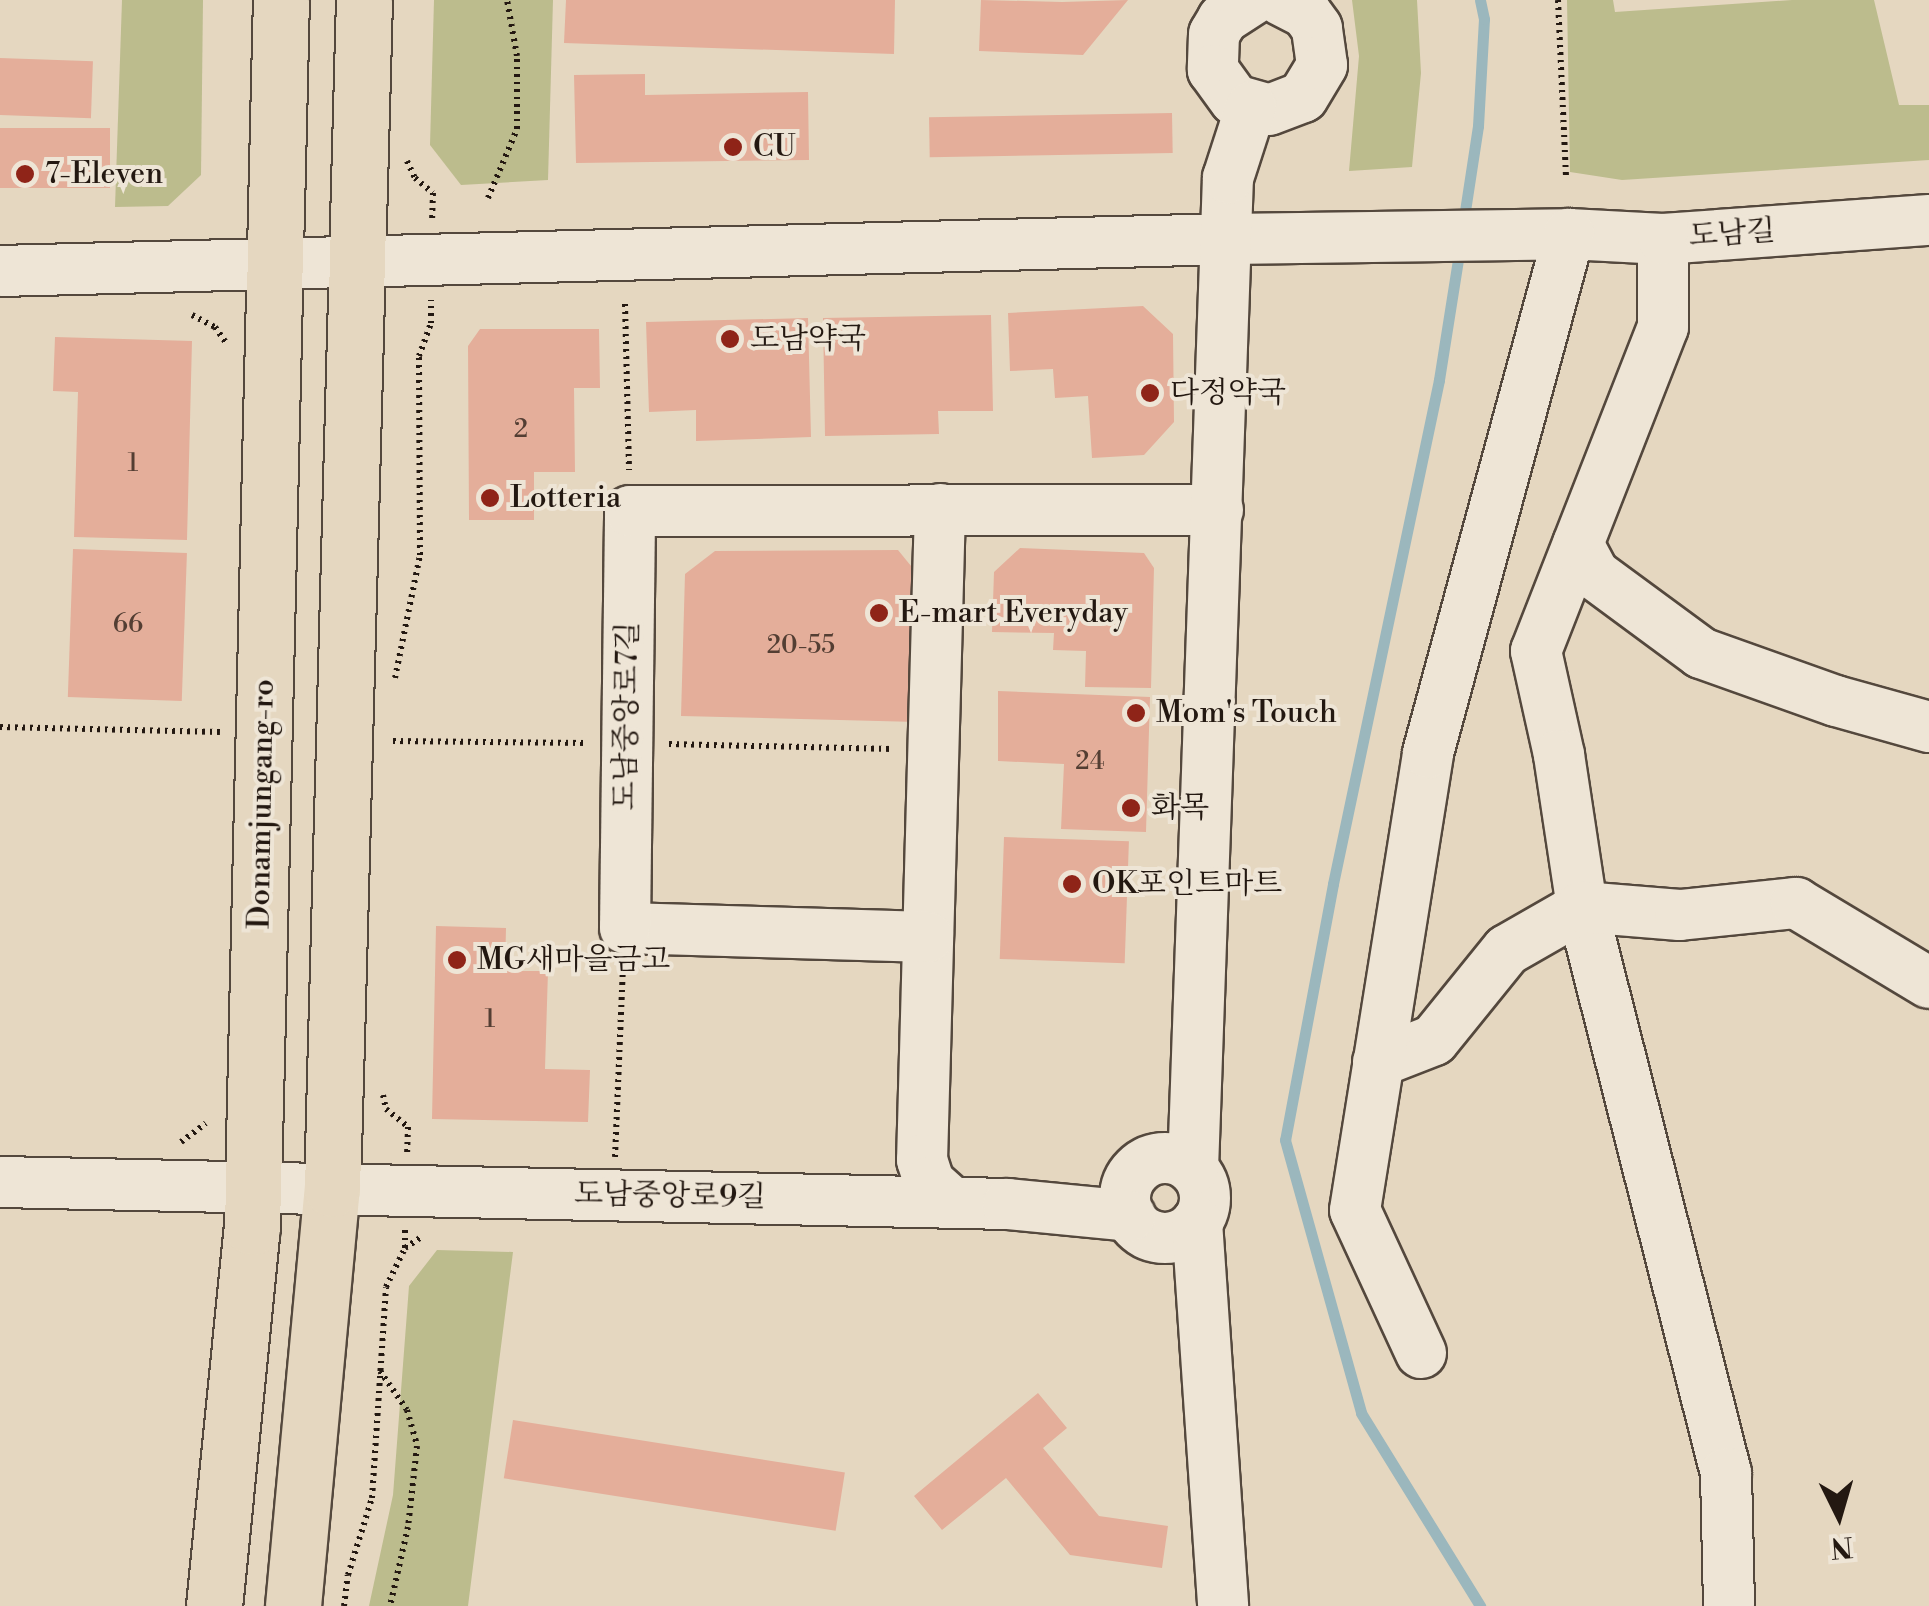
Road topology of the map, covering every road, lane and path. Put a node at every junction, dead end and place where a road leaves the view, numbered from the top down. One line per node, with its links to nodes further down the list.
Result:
1 (281, 0): 14 (main road, Donamjungang-ro)
2 (364, 0): 15 (main road)
3 (507, 0): 9 (path)
4 (1252, 0): 7 (street)
5 (1280, 0): 7 (street)
6 (1558, 0): 8 (path)
7 (1251, 108): 12 (street)
8 (1566, 179)
9 (488, 198)
10 (1929, 220): 13 (street, 도남길)
11 (1551, 235): 12 (street, 도남길); 13 (street, 도남길); 33 (street)
12 (1229, 239): 15 (street, 도남길); 20 (street)
13 (1663, 239): 22 (street)
14 (276, 265): 15 (street, 도남길); 16 (street, 도남길); 38 (main road, Donamjungang-ro)
15 (358, 265): 39 (main road)
16 (0, 272)
17 (625, 304): 21 (path)
18 (431, 323): 23 (path)
19 (940, 509): 20 (street); 21 (street); 31 (street)
20 (1218, 510): 41 (street)
21 (630, 511): 30 (street, 도남중앙로7길)
22 (1578, 544): 26 (street); 29 (street)
23 (394, 690)
24 (393, 724): 28 (path)
25 (0, 727): 27 (path)
26 (1929, 727)
27 (227, 733)
28 (392, 760)
29 (1582, 907): 32 (street); 33 (street); 52 (street)
30 (625, 928): 31 (street); 40 (path)
31 (928, 937): 36 (street)
32 (1929, 983)
33 (1378, 1062): 45 (street)
34 (379, 1080): 35 (path)
35 (408, 1128)
36 (922, 1160): 42 (street); 43 (street)
37 (0, 1182): 38 (street, 도남중앙로9길)
38 (253, 1188): 39 (street, 도남중앙로9길); 47 (main road, Donamjungang-ro)
39 (332, 1190): 40 (street, 도남중앙로9길); 48 (main road)
40 (613, 1195): 42 (street, 도남중앙로9길)
41 (1159, 1197): 43 (street, 도남중앙로9길); 51 (street)
42 (886, 1200): 43 (street, 도남중앙로9길)
43 (951, 1202)
44 (435, 1229): 46 (path)
45 (1421, 1353)
46 (380, 1371): 49 (path); 50 (path)
47 (214, 1606)
48 (292, 1606)
49 (344, 1606)
50 (390, 1606)
51 (1223, 1606)
52 (1728, 1606)

